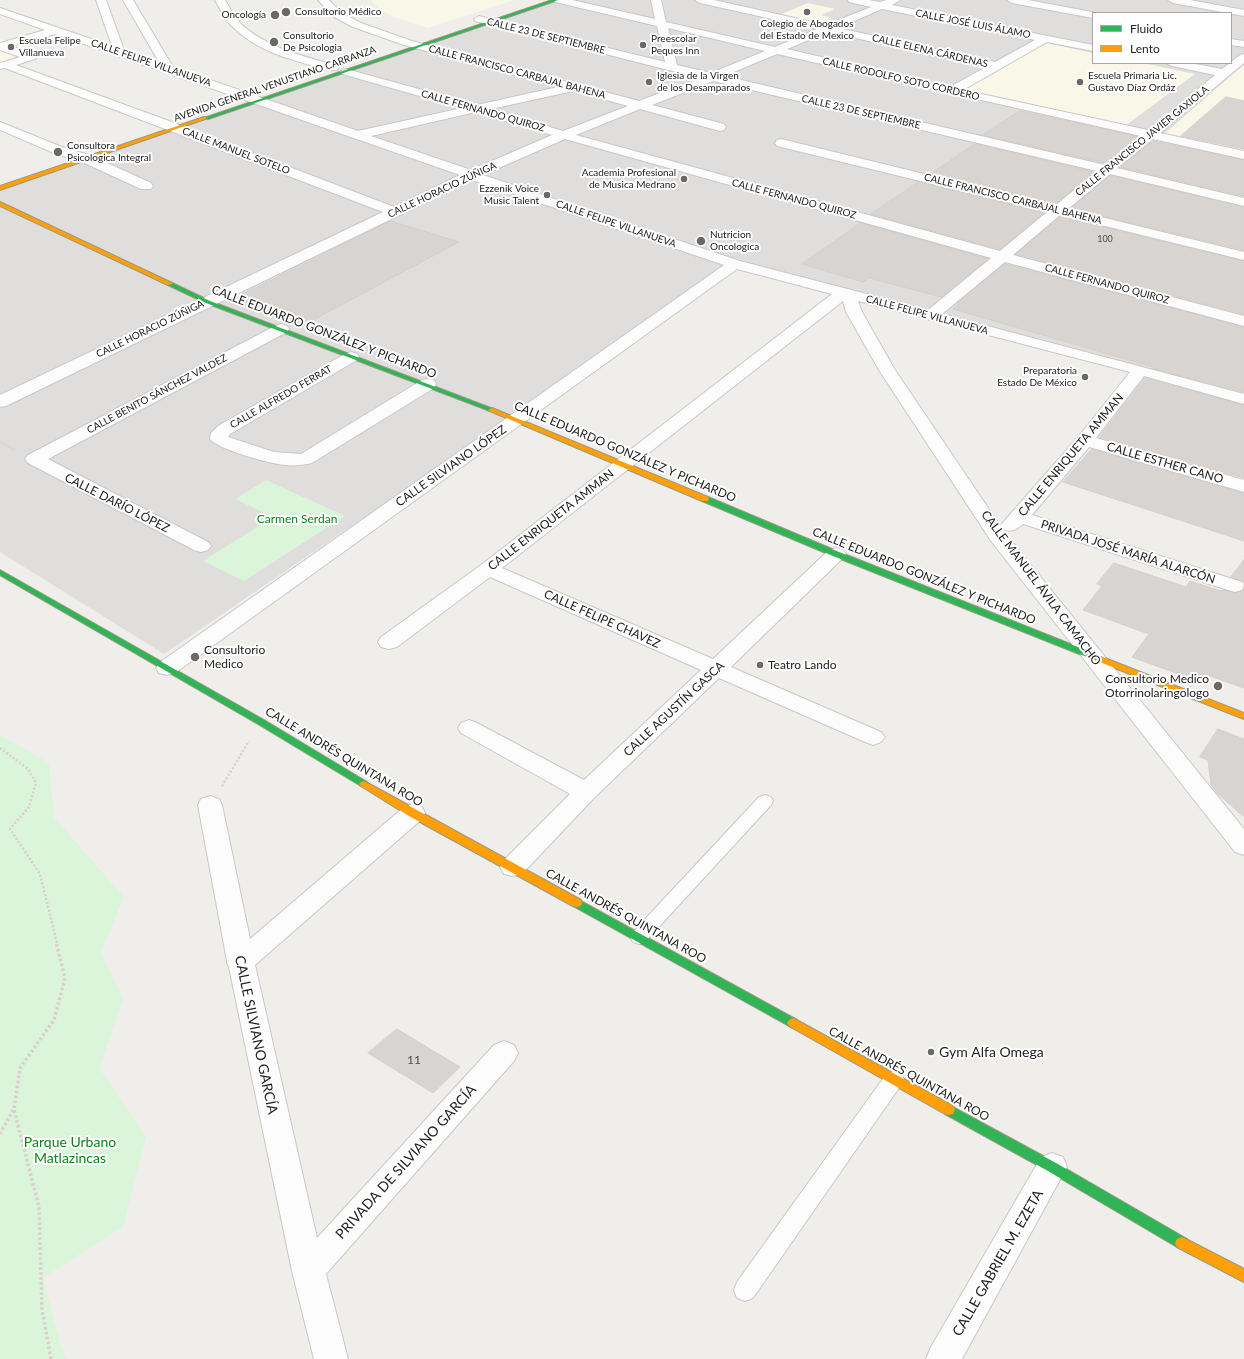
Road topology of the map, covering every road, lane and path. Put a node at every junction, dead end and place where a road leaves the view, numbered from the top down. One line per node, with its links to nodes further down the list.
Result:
1 (91, 0): 13 (street)
2 (128, 0): 37 (street)
3 (220, 0): 36 (street)
4 (322, 0): 25 (street, CALLE FRANCISCO CARBAJAL BAHENA)
5 (536, 0): 18 (street, AVENIDA GENERAL VENUSTIANO CARRANZA)
6 (558, 0): 19 (street, AVENIDA GENERAL VENUSTIANO CARRANZA); 20 (street, CALLE RODOLFO SOTO CORDERO)
7 (656, 0): 20 (street)
8 (700, 0): 21 (street, CALLE ELENA CÁRDENAS)
9 (853, 0): 14 (street, CALLE JOSÉ LUIS ÁLAMO)
10 (894, 0): 14 (street, CALLE HORACIO ZÚÑIGA)
11 (1012, 0): 17 (street)
12 (1173, 0): 16 (street)
13 (101, 2): 30 (street)
14 (880, 6): 21 (street, CALLE HORACIO ZÚÑIGA); 23 (street, CALLE JOSÉ LUIS ÁLAMO)
15 (0, 11): 22 (street, CALLE FELIPE VILLANUEVA)
16 (1244, 13)
17 (1092, 15)
18 (479, 19): 19 (street, CALLE 23 DE SEPTIEMBRE); 25 (street, AVENIDA GENERAL VENUSTIANO CARRANZA)
19 (492, 22): 25 (street, AVENIDA GENERAL VENUSTIANO CARRANZA); 35 (street, CALLE 23 DE SEPTIEMBRE)
20 (662, 24): 29 (street, CALLE RODOLFO SOTO CORDERO); 35 (street)
21 (827, 28): 29 (street, CALLE HORACIO ZÚÑIGA); 33 (street, CALLE ELENA CÁRDENAS)
22 (57, 30): 27 (street); 30 (street, CALLE FELIPE VILLANUEVA)
23 (1046, 38): 28 (street, CALLE JOSÉ LUIS ÁLAMO); 33 (street)
24 (1232, 42): 26 (street)
25 (413, 44): 36 (street, AVENIDA GENERAL VENUSTIANO CARRANZA); 38 (street, AVENIDA GENERAL VENUSTIANO CARRANZA); 41 (street, CALLE FRANCISCO CARBAJAL BAHENA)
26 (1244, 44)
27 (0, 46): 34 (street)
28 (1092, 48)
29 (775, 50): 40 (street, CALLE HORACIO ZÚÑIGA); 42 (street, CALLE RODOLFO SOTO CORDERO)
30 (119, 52): 37 (street, CALLE FELIPE VILLANUEVA)
31 (1244, 57): 39 (street, CALLE FRANCISCO JAVIER GAXIOLA)
32 (1177, 64): 39 (street)
33 (996, 66): 42 (street)
34 (5, 67): 46 (street, CALLE MANUEL SOTELO)
35 (672, 67): 40 (street, CALLE 23 DE SEPTIEMBRE)
36 (333, 68): 43 (street, AVENIDA GENERAL VENUSTIANO CARRANZA)
37 (168, 69): 43 (street, CALLE FELIPE VILLANUEVA)
38 (346, 72): 43 (street, AVENIDA GENERAL VENUSTIANO CARRANZA); 45 (street, CALLE FERNANDO QUIROZ)
39 (1224, 73): 51 (street, CALLE FRANCISCO JAVIER GAXIOLA)
40 (712, 77): 44 (street, CALLE HORACIO ZÚÑIGA); 58 (street, CALLE 23 DE SEPTIEMBRE)
41 (574, 88): 44 (street, CALLE FRANCISCO CARBAJAL BAHENA); 45 (street)
42 (952, 91): 51 (street, CALLE RODOLFO SOTO CORDERO)
43 (254, 99): 46 (street, AVENIDA GENERAL VENUSTIANO CARRANZA); 49 (street, AVENIDA GENERAL VENUSTIANO CARRANZA); 50 (street, CALLE FELIPE VILLANUEVA)
44 (640, 104): 48 (street, CALLE FRANCISCO CARBAJAL BAHENA); 52 (street, CALLE HORACIO ZÚÑIGA)
45 (478, 109): 50 (street); 52 (street, CALLE FERNANDO QUIROZ)
46 (165, 124): 49 (street, CALLE MANUEL SOTELO); 54 (street, AVENIDA GENERAL VENUSTIANO CARRANZA)
47 (0, 126): 54 (street)
48 (720, 127)
49 (178, 129): 56 (street, AVENIDA GENERAL VENUSTIANO CARRANZA); 65 (street, CALLE MANUEL SOTELO)
50 (358, 134): 59 (street, CALLE FELIPE VILLANUEVA)
51 (1150, 134): 55 (street, CALLE RODOLFO SOTO CORDERO); 58 (street, CALLE FRANCISCO JAVIER GAXIOLA)
52 (564, 135): 59 (street, CALLE HORACIO ZÚÑIGA); 66 (street, CALLE FERNANDO QUIROZ)
53 (781, 143): 64 (street, CALLE FRANCISCO CARBAJAL BAHENA)
54 (71, 154): 56 (street); 57 (street, AVENIDA GENERAL VENUSTIANO CARRANZA)
55 (1244, 155)
56 (87, 159): 60 (street); 61 (street, AVENIDA GENERAL VENUSTIANO CARRANZA)
57 (50, 161)
58 (1106, 170): 62 (street, CALLE 23 DE SEPTIEMBRE); 64 (street, CALLE FRANCISCO JAVIER GAXIOLA)
59 (471, 175): 65 (street, CALLE HORACIO ZÚÑIGA); 68 (street, CALLE FELIPE VILLANUEVA)
60 (146, 186)
61 (0, 188)
62 (1244, 202)
63 (0, 204): 70 (street, CALLE EDUARDO GONZÁLEZ Y PICHARDO)
64 (1058, 210): 66 (street, CALLE FRANCISCO JAVIER GAXIOLA); 67 (street, CALLE FRANCISCO CARBAJAL BAHENA)
65 (395, 212): 70 (street, CALLE HORACIO ZÚÑIGA)
66 (1001, 256): 71 (street, CALLE FRANCISCO JAVIER GAXIOLA); 72 (street, CALLE FERNANDO QUIROZ)
67 (1244, 256)
68 (735, 264): 69 (street, CALLE FELIPE VILLANUEVA); 79 (street, CALLE SILVIANO LÓPEZ)
69 (846, 294): 71 (street, CALLE FELIPE VILLANUEVA); 82 (street, CALLE ENRIQUETA AMMAN); 85 (street, CALLE MANUEL ÁVILA CAMACHO)
70 (208, 302): 73 (street, CALLE EDUARDO GONZÁLEZ Y PICHARDO); 78 (street, CALLE HORACIO ZÚÑIGA)
71 (930, 316): 75 (street, CALLE FELIPE VILLANUEVA)
72 (1244, 321)
73 (281, 329): 74 (street, CALLE EDUARDO GONZÁLEZ Y PICHARDO); 81 (street, CALLE BENITO SÁNCHEZ VALDEZ)
74 (351, 357): 76 (street, CALLE EDUARDO GONZÁLEZ Y PICHARDO); 76 (street, CALLE ALFREDO FERRAT)
75 (1140, 370): 77 (street, CALLE FELIPE VILLANUEVA); 80 (street, CALLE ENRIQUETA AMMAN)
76 (428, 384): 79 (street, CALLE EDUARDO GONZÁLEZ Y PICHARDO)
77 (1244, 399)
78 (0, 402)
79 (516, 419): 82 (street, CALLE EDUARDO GONZÁLEZ Y PICHARDO); 93 (street, CALLE SILVIANO LÓPEZ)
80 (1086, 440): 83 (street, CALLE ESTHER CANO); 84 (street, CALLE ENRIQUETA AMMAN)
81 (34, 459): 86 (street, CALLE DARÍO LÓPEZ)
82 (624, 463): 87 (street, CALLE EDUARDO GONZÁLEZ Y PICHARDO); 88 (street, CALLE ENRIQUETA AMMAN)
83 (1244, 486)
84 (1020, 517): 85 (street, CALLE ENRIQUETA AMMAN); 90 (street, PRIVADA JOSÉ MARÍA ALARCÓN)
85 (998, 536): 92 (street, CALLE MANUEL ÁVILA CAMACHO)
86 (201, 546)
87 (836, 554): 92 (street, CALLE EDUARDO GONZÁLEZ Y PICHARDO); 94 (street, CALLE AGUSTÍN GASCA)
88 (488, 569): 91 (street, CALLE ENRIQUETA AMMAN); 94 (street, CALLE FELIPE CHAVEZ)
89 (0, 572): 93 (street, CALLE ANDRÉS QUINTANA ROO)
90 (1235, 586)
91 (389, 642)
92 (1093, 657): 95 (street, CALLE EDUARDO GONZÁLEZ Y PICHARDO); 104 (street, CALLE MANUEL ÁVILA CAMACHO)
93 (167, 668): 96 (street, CALLE ANDRÉS QUINTANA ROO)
94 (716, 670): 98 (street, CALLE FELIPE CHAVEZ); 100 (street, CALLE AGUSTÍN GASCA)
95 (1244, 716)
96 (261, 722): 102 (path); 103 (street, CALLE ANDRÉS QUINTANA ROO)
97 (469, 728): 100 (street)
98 (873, 737)
99 (0, 748): 110 (path)
100 (586, 792): 105 (street, CALLE AGUSTÍN GASCA)
101 (765, 801): 106 (lane)
102 (210, 805): 107 (street, CALLE SILVIANO GARCÍA)
103 (413, 813): 105 (street, CALLE ANDRÉS QUINTANA ROO); 107 (street)
104 (1244, 846)
105 (513, 867): 106 (street, CALLE ANDRÉS QUINTANA ROO)
106 (639, 937): 109 (street, CALLE ANDRÉS QUINTANA ROO)
107 (240, 963): 113 (street, CALLE SILVIANO GARCÍA)
108 (504, 1053): 113 (street, PRIVADA DE SILVIANO GARCÍA)
109 (894, 1079): 112 (street, CALLE ANDRÉS QUINTANA ROO); 115 (lane)
110 (14, 1110): 111 (path); 116 (path)
111 (0, 1134)
112 (1052, 1167): 114 (street, CALLE ANDRÉS QUINTANA ROO); 118 (street, CALLE GABRIEL M. EZETA)
113 (308, 1271): 117 (street, CALLE SILVIANO GARCÍA)
114 (1244, 1276)
115 (745, 1290)
116 (51, 1359)
117 (331, 1359)
118 (943, 1359)

